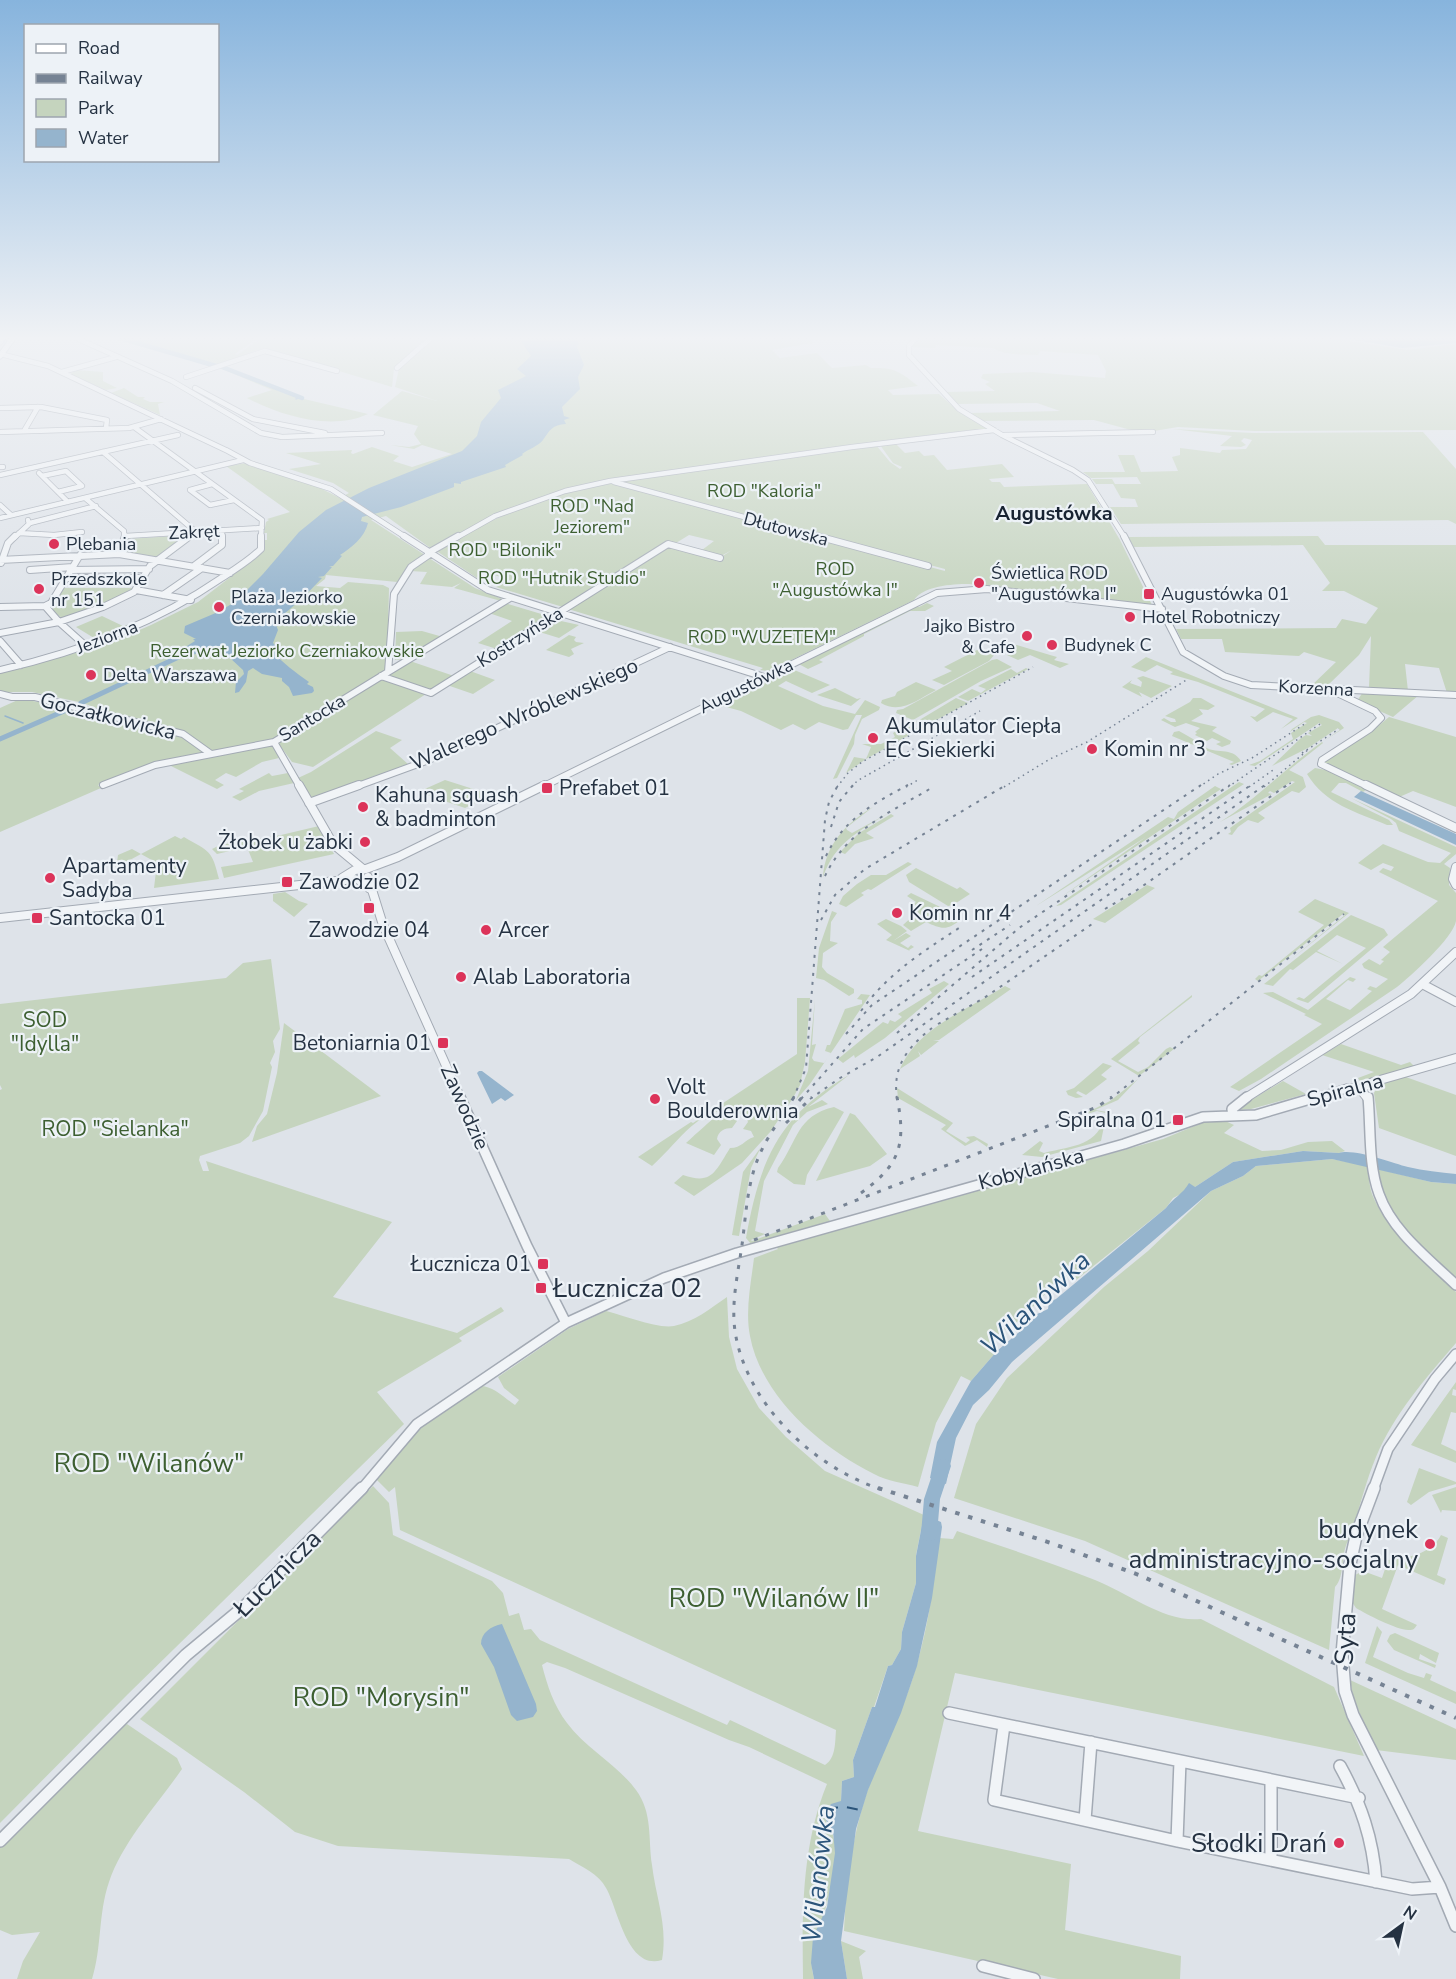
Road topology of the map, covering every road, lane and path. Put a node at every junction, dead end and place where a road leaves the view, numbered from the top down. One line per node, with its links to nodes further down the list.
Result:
1 (42, 430): 8 (street)
2 (139, 430): 15 (street)
3 (186, 430): 17 (street)
4 (254, 430): 14 (street)
5 (317, 430): 14 (street)
6 (991, 430): 22 (street)
7 (994, 430): 13 (street)
8 (24, 431): 9 (street)
9 (0, 432)
10 (1153, 432): 13 (street)
11 (382, 433): 14 (street)
12 (178, 435): 15 (street)
13 (1002, 435): 62 (street)
14 (329, 436)
15 (153, 441): 16 (street); 19 (street)
16 (103, 452): 18 (street); 24 (street)
17 (246, 459): 19 (street); 41 (street)
18 (33, 468): 20 (street); 21 (street)
19 (195, 471): 23 (street); 24 (street)
20 (0, 476)
21 (42, 476): 25 (street); 25 (street)
22 (610, 481): 41 (street); 48 (street, Dłutowska)
23 (212, 484): 27 (street); 27 (street)
24 (140, 485): 26 (street); 38 (street)
25 (58, 492): 28 (street)
26 (85, 498): 28 (street); 30 (street)
27 (234, 500): 35 (street)
28 (68, 502): 31 (street)
29 (0, 504): 32 (street)
30 (96, 506): 34 (street); 40 (street)
31 (21, 513): 32 (street); 34 (street)
32 (11, 515): 33 (street)
33 (0, 518)
34 (30, 523): 39 (street)
35 (262, 528): 36 (street, Zakręt); 53 (street, Jeziorna)
36 (222, 531): 38 (street, Zakręt); 47 (street)
37 (82, 532): 39 (street)
38 (196, 532): 40 (street, Zakręt); 45 (street)
39 (19, 533): 46 (street)
40 (125, 536): 42 (street)
41 (429, 553): 58 (street); 69 (street)
42 (119, 554): 43 (street); 45 (street)
43 (80, 555): 46 (street); 50 (street)
44 (720, 558): 63 (street, Kostrzyńska)
45 (159, 560): 47 (street); 51 (street)
46 (1, 561)
47 (194, 566): 49 (street)
48 (928, 566)
49 (202, 568): 53 (street); 57 (street)
50 (72, 569): 51 (street); 52 (street); 54 (street)
51 (148, 569): 55 (street)
52 (30, 570)
53 (230, 573): 59 (street, Jeziorna)
54 (65, 578): 55 (street); 60 (street)
55 (143, 578): 56 (street)
56 (136, 590): 57 (street); 64 (street)
57 (163, 595): 59 (street)
58 (510, 598): 63 (street); 70 (street, Santocka)
59 (191, 600): 67 (street, Jeziorna)
60 (45, 606): 61 (street); 64 (street)
61 (0, 607)
62 (1162, 609): 75 (street, Augustówka); 76 (street, Korzenna)
63 (558, 613): 68 (street); 74 (street, Kostrzyńska)
64 (59, 622): 65 (street); 67 (street)
65 (0, 633)
66 (0, 642): 71 (street)
67 (87, 647): 71 (street, Jeziorna)
68 (670, 647): 75 (street); 82 (street, Walerego Wróblewskiego)
69 (389, 661): 70 (street); 73 (street)
70 (403, 663): 73 (street, Santocka)
71 (21, 665): 72 (street, Jeziorna)
72 (0, 670)
73 (388, 672): 74 (street, Santocka)
74 (381, 676): 79 (street, Santocka)
75 (764, 676): 85 (street, Augustówka)
76 (1331, 689): 78 (street, Korzenna); 83 (street)
77 (0, 694): 80 (street, Goczałkowicka)
78 (1456, 695)
79 (274, 742): 80 (street, Santocka); 82 (street)
80 (211, 754): 81 (street, Santocka)
81 (103, 785)
82 (309, 803): 85 (street)
83 (1456, 828)
84 (1456, 867): 86 (street)
85 (361, 874): 87 (street, Augustówka); 95 (street, Zawodzie)
86 (1456, 885)
87 (0, 918)
88 (1456, 952): 89 (street)
89 (1424, 985): 90 (street); 93 (street)
90 (1456, 1002)
91 (1456, 1058): 92 (street, Spiralna)
92 (1360, 1089): 93 (street, Spiralna); 94 (street)
93 (1233, 1116): 95 (street, Kobylańska)
94 (1456, 1286)
95 (566, 1323): 105 (street, Łucznicza)
96 (1456, 1354): 109 (street, Syta)
97 (949, 1713): 98 (street)
98 (1004, 1725): 99 (street); 104 (street)
99 (1091, 1742): 100 (street); 104 (street)
100 (1180, 1761): 102 (street); 106 (street)
101 (1340, 1766): 103 (street)
102 (1271, 1780): 103 (street); 107 (street)
103 (1359, 1798): 108 (street)
104 (1085, 1820): 106 (street)
105 (0, 1841)
106 (1177, 1841): 107 (street)
107 (1271, 1860): 108 (street)
108 (1376, 1881): 109 (street)
109 (1440, 1887): 110 (street, Syta)
110 (1456, 1926)
111 (983, 1966): 112 (street)
112 (1034, 1979)

